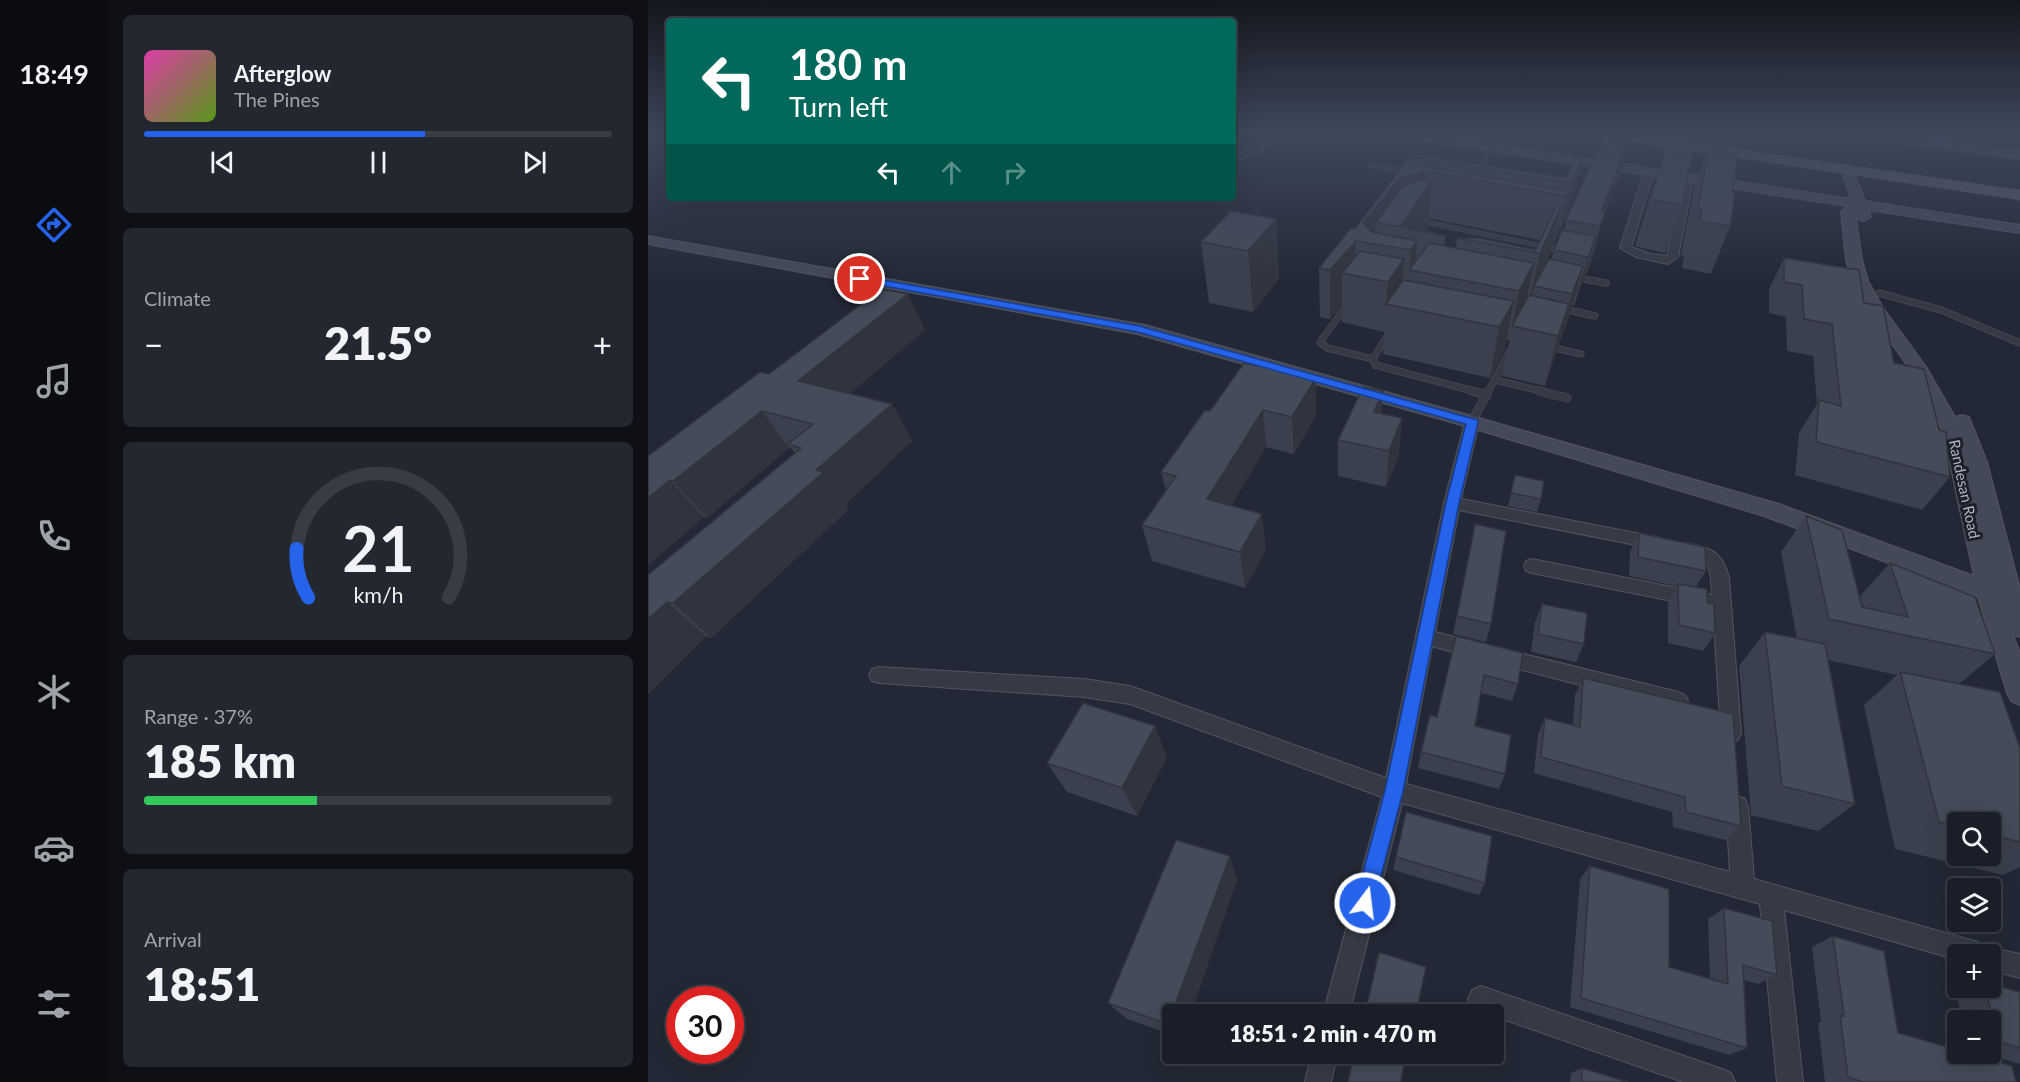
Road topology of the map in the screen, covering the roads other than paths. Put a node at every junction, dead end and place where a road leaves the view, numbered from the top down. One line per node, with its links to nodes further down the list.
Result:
1 (1646, 182): 2 (street)
2 (1687, 182)
3 (1711, 182): 7 (street)
4 (1851, 182): 7 (street, Randesan Road)
5 (1937, 182): 6 (main road)
6 (2020, 195)
7 (1858, 205): 9 (street); 19 (street, Randesan Road); 37 (street, Randesan Road)
8 (1410, 224): 11 (lane)
9 (2020, 229)
10 (648, 231): 34 (street)
11 (1476, 232): 13 (lane); 15 (lane)
12 (648, 240): 34 (street)
13 (1470, 242)
14 (1561, 242): 15 (lane)
15 (1557, 249): 16 (lane)
16 (1554, 257)
17 (1571, 276): 18 (lane)
18 (1606, 283)
19 (1880, 293): 26 (lane); 37 (street, Randesan Road)
20 (1356, 294): 30 (lane)
21 (1555, 307): 22 (lane)
22 (1595, 316)
23 (1395, 324): 30 (lane)
24 (1516, 339): 28 (lane)
25 (1537, 344): 29 (lane)
26 (2020, 344)
27 (1500, 345): 28 (lane)
28 (1512, 347): 31 (lane)
29 (1581, 354)
30 (1373, 359): 32 (lane)
31 (1495, 380): 32 (lane); 33 (lane)
32 (1487, 395): 34 (lane)
33 (1567, 398)
34 (1475, 417): 35 (street); 37 (street)
35 (1452, 503): 38 (street); 40 (street)
36 (1532, 566): 38 (street)
37 (2005, 591): 39 (street, Randesan Road); 42 (street, Randesan Road)
38 (1722, 604): 43 (street)
39 (2020, 627)
40 (1426, 637): 43 (street); 45 (street)
41 (879, 675): 45 (street)
42 (2020, 693)
43 (1730, 714): 44 (street)
44 (1732, 748)
45 (1394, 791): 47 (street); 53 (street)
46 (1736, 795): 47 (street)
47 (1743, 887): 48 (street)
48 (1771, 894): 49 (street); 57 (street)
49 (1947, 945)
50 (2001, 961): 51 (street)
51 (2020, 966)
52 (1480, 999): 56 (street)
53 (1339, 1004)
54 (1322, 1064): 55 (street)
55 (1318, 1082)
56 (1722, 1082)
57 (1790, 1082)

